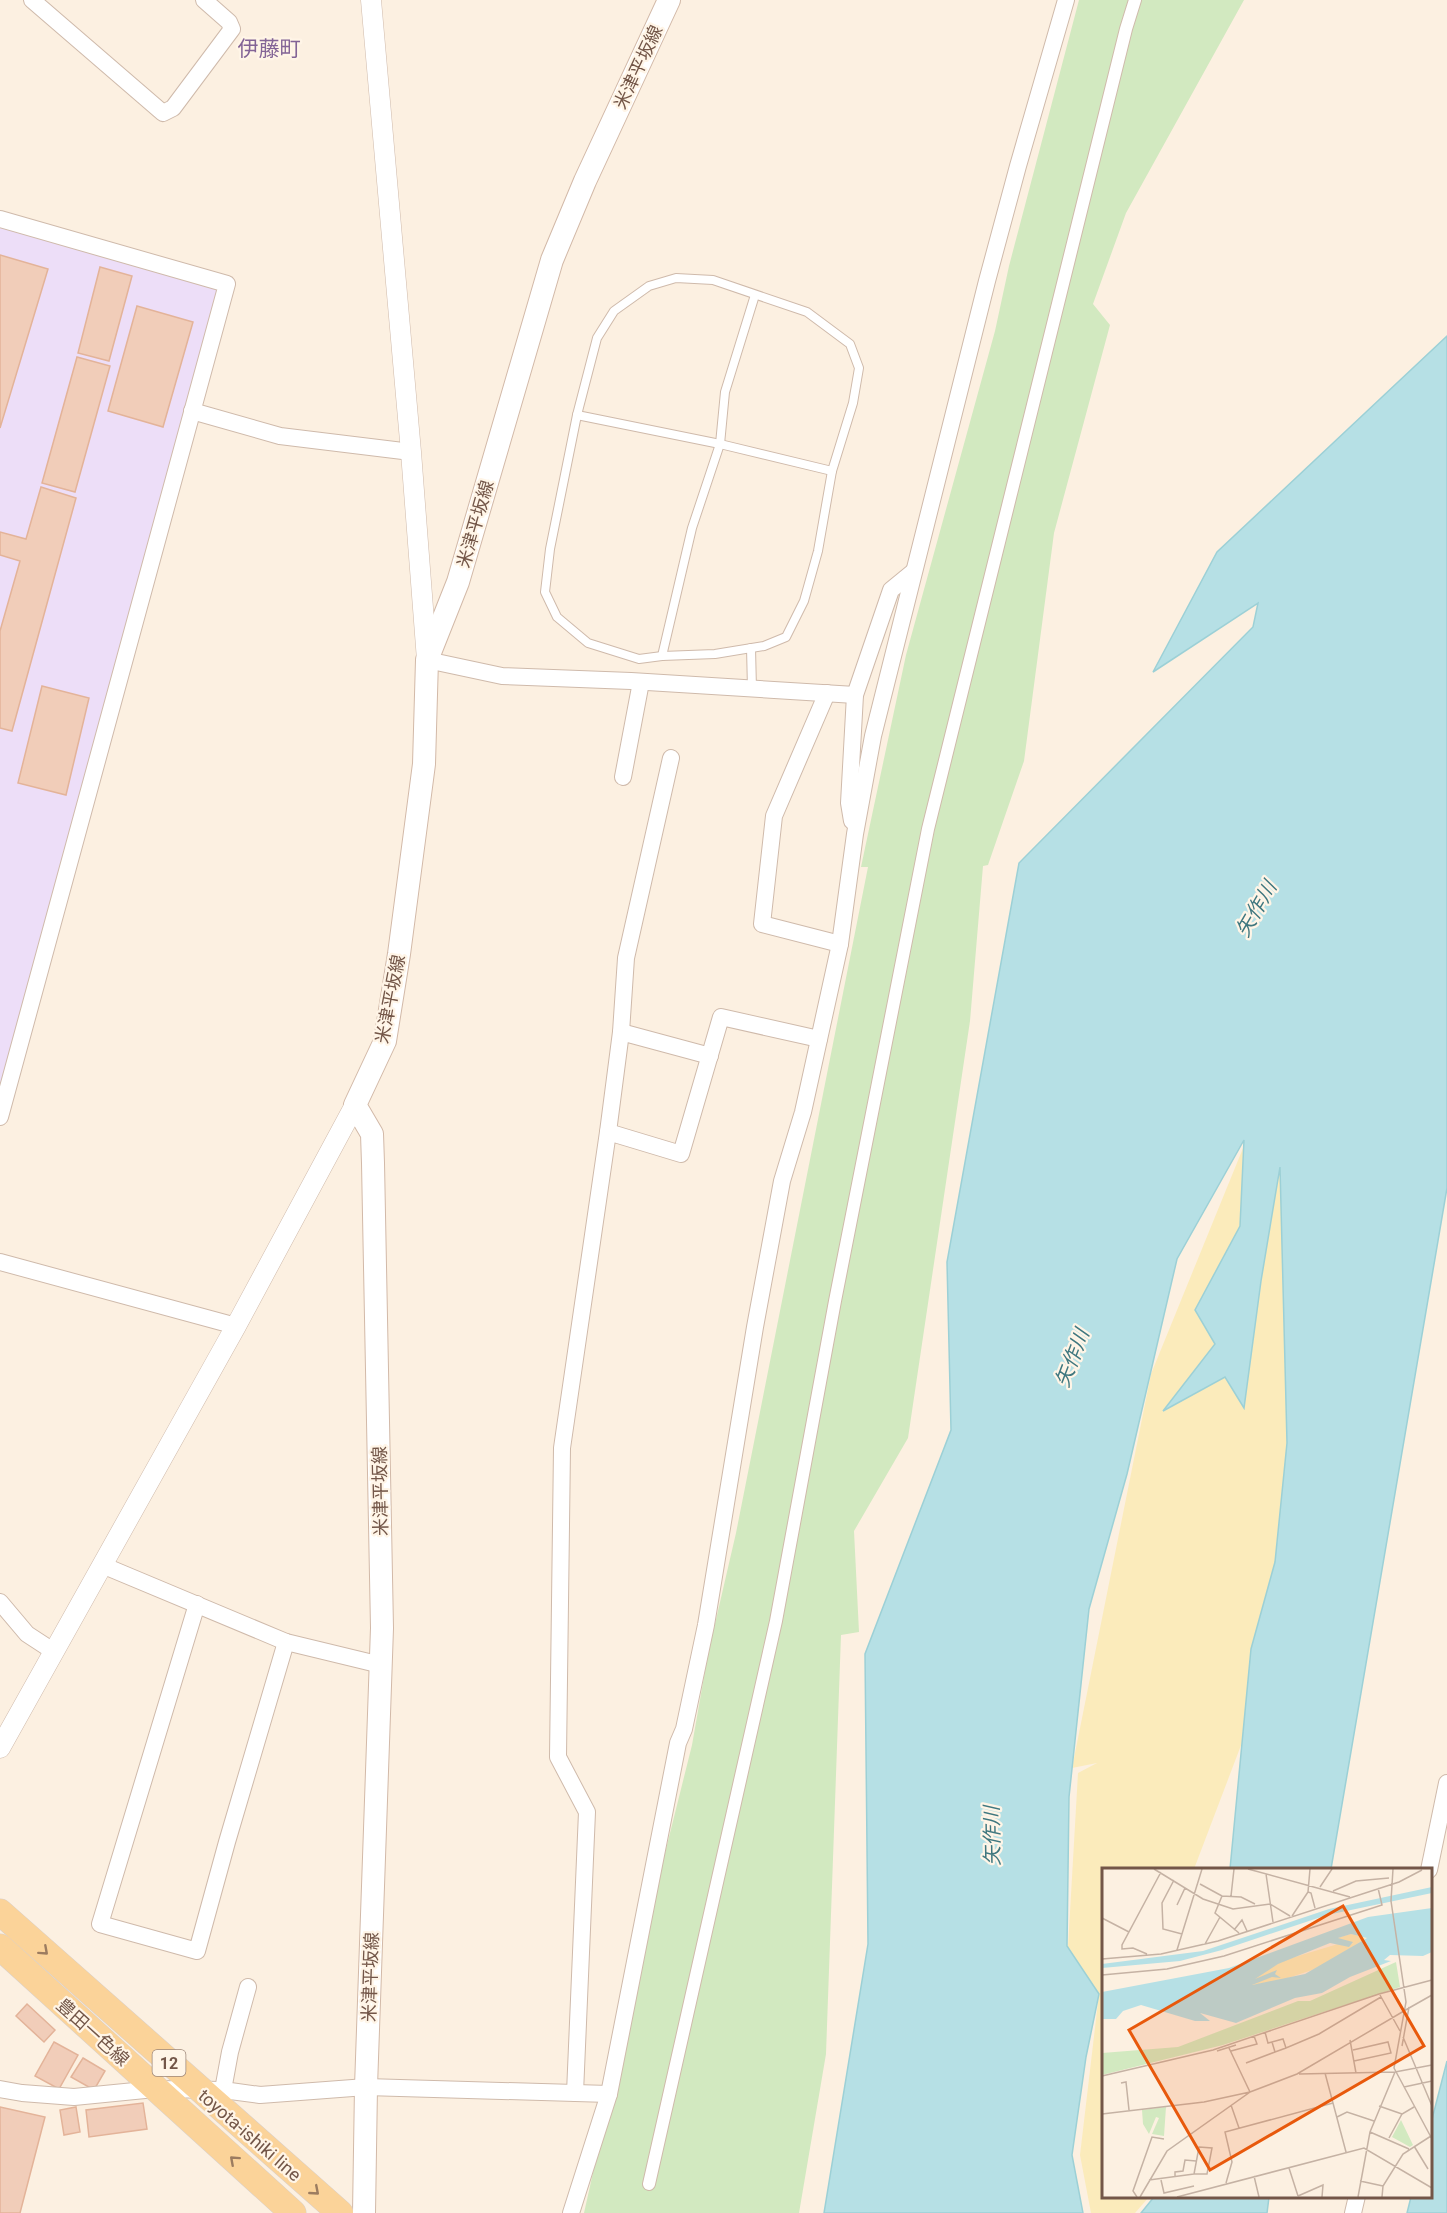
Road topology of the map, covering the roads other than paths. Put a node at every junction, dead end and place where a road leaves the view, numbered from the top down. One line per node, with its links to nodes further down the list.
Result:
1 (32, 0): 2 (street)
2 (204, 0)
3 (371, 0): 12 (street)
4 (669, 0): 17 (main road, 米津平坂線)
5 (1066, 0): 14 (street)
6 (1135, 0): 52 (street)
7 (0, 219): 9 (street)
8 (754, 296): 10 (lane); 11 (lane); 13 (lane)
9 (192, 411): 12 (street); 30 (street)
10 (577, 415): 11 (lane); 16 (lane)
11 (720, 444): 13 (lane); 16 (lane)
12 (411, 452): 17 (street)
13 (832, 471): 15 (lane)
14 (913, 572): 21 (street); 24 (street)
15 (751, 648): 16 (lane); 19 (lane)
16 (662, 656)
17 (427, 660): 18 (street); 29 (main road, 米津平坂線)
18 (641, 682): 19 (street); 23 (street)
19 (752, 689): 20 (street)
20 (827, 693): 21 (street); 25 (street)
21 (855, 695): 24 (street)
22 (671, 758): 26 (street)
23 (623, 777)
24 (855, 834): 25 (street)
25 (840, 945): 27 (street)
26 (621, 1032): 28 (street); 31 (street)
27 (819, 1039): 28 (street); 51 (street)
28 (710, 1056): 31 (street)
29 (355, 1105): 33 (street); 39 (main road, 米津平坂線)
30 (0, 1118)
31 (608, 1132): 50 (street)
32 (0, 1262): 33 (street)
33 (236, 1326): 34 (street)
34 (102, 1565): 36 (street); 38 (street)
35 (0, 1602): 38 (street)
36 (196, 1604): 37 (street); 37 (street)
37 (286, 1642): 39 (street)
38 (53, 1652): 40 (street)
39 (381, 1665): 46 (main road, 米津平坂線)
40 (0, 1748)
41 (1447, 1783): 42 (street)
42 (1429, 1868)
43 (0, 1912): 49 (main road, toyota-ishiki line / 12, one-way to 49)
44 (0, 1947): 48 (main road, 豊田一色線 / 12)
45 (248, 1987): 49 (street)
46 (366, 2087): 49 (street); 50 (street); 56 (main road, 米津平坂線)
47 (0, 2089): 48 (street)
48 (155, 2089): 49 (street); 54 (main road, 豊田一色線 / 12, one-way to 48)
49 (211, 2090): 55 (main road, toyota-ishiki line / 12, one-way to 55)
50 (575, 2093): 51 (street)
51 (609, 2094): 57 (street)
52 (649, 2184)
53 (1357, 2198): 58 (street)
54 (293, 2213)
55 (340, 2213)
56 (364, 2213)
57 (571, 2213)
58 (1353, 2213)

